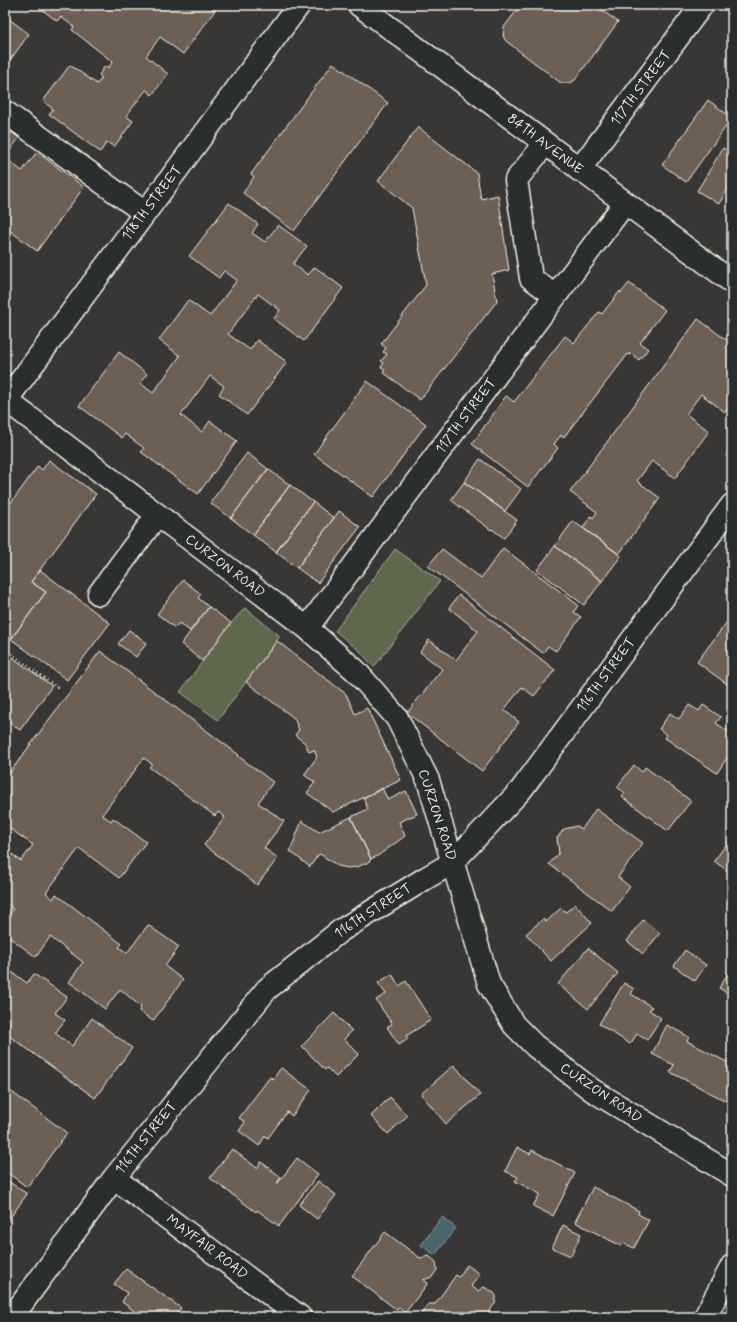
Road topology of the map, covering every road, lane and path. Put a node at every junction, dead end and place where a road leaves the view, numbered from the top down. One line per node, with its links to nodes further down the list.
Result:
1 (299, 5): 8 (street, 118TH STREET)
2 (359, 5): 5 (street, 84TH AVENUE)
3 (702, 5): 6 (street, 117TH STREET)
4 (5, 112): 8 (street)
5 (545, 144): 6 (street, 84TH AVENUE); 10 (street)
6 (579, 170): 7 (street, 84TH AVENUE)
7 (625, 203): 9 (street, 84TH AVENUE); 10 (street, 117TH STREET)
8 (145, 213): 11 (street, 118TH STREET)
9 (732, 282)
10 (555, 296): 15 (street, 117TH STREET)
11 (6, 401): 13 (street, CURZON ROAD)
12 (732, 505): 18 (street, 116TH STREET)
13 (157, 515): 14 (street); 15 (street, CURZON ROAD)
14 (99, 594)
15 (307, 628): 18 (street, CURZON ROAD)
16 (5, 649): 17 (path)
17 (59, 689)
18 (452, 863): 19 (street, CURZON ROAD); 20 (street, 116TH STREET)
19 (732, 1175)
20 (114, 1178): 22 (street, 116TH STREET); 23 (street, MAYFAIR ROAD)
21 (732, 1266): 24 (street)
22 (12, 1317)
23 (300, 1317)
24 (705, 1317)

